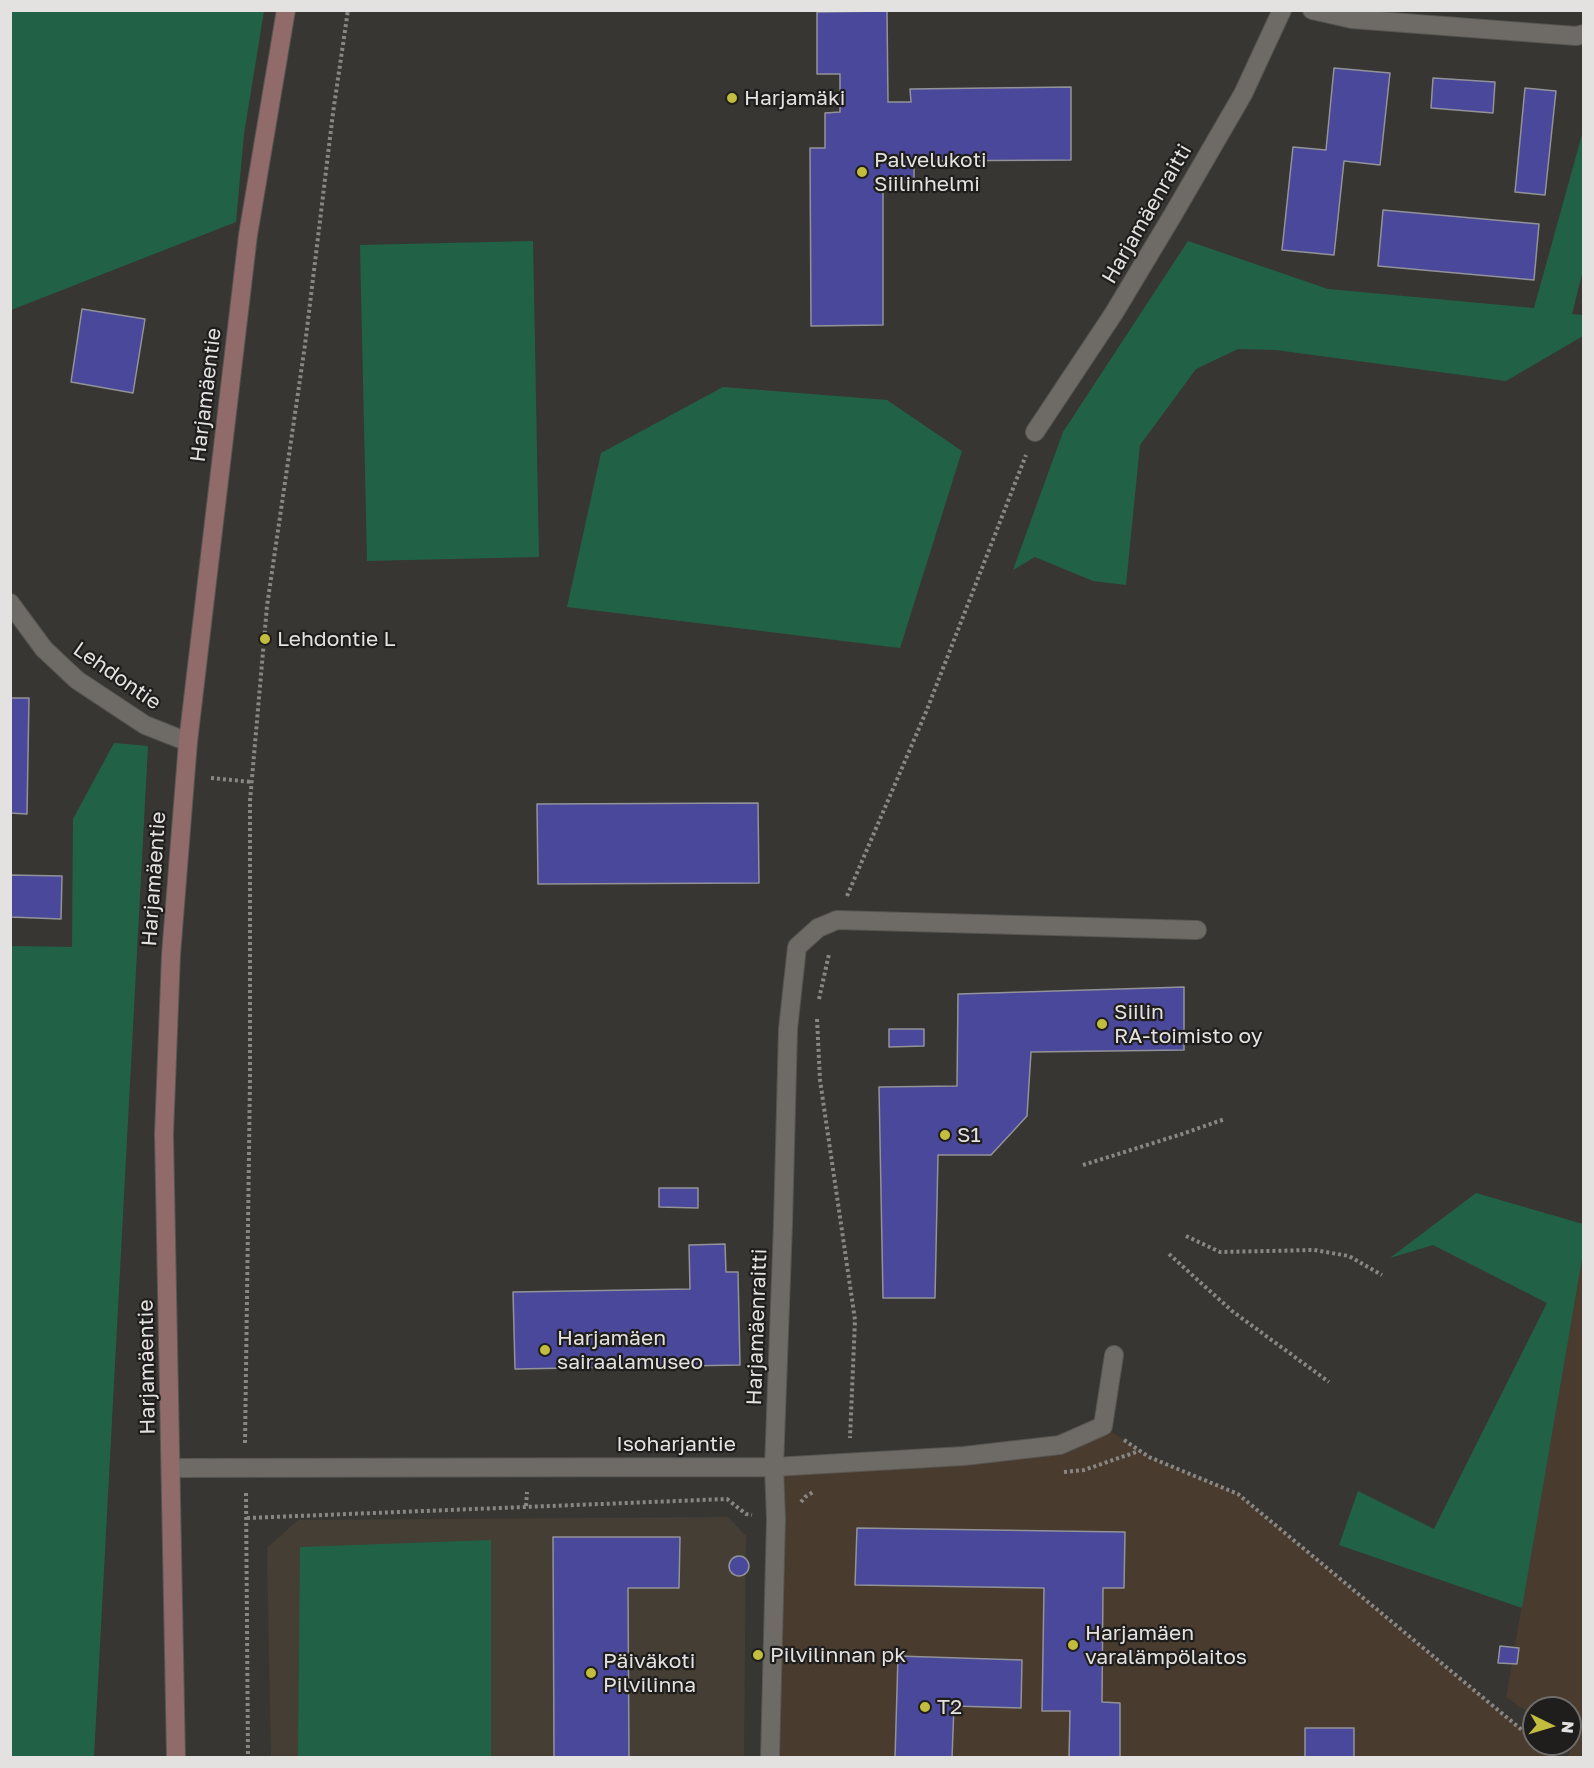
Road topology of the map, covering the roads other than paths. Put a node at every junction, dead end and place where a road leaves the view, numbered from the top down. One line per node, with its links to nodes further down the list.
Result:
1 (286, 10): 7 (street, Harjamäentie)
2 (1282, 10): 5 (street, Harjamäenraitti)
3 (1312, 10): 4 (street)
4 (1584, 34)
5 (1035, 432)
6 (10, 603): 7 (street, Lehdontie)
7 (188, 742): 11 (street, Harjamäentie)
8 (1197, 930): 10 (street, Harjamäenraitti)
9 (1114, 1355): 10 (street, Isoharjantie)
10 (774, 1467): 11 (street, Isoharjantie); 13 (street, Harjamäenraitti)
11 (171, 1468): 12 (street, Harjamäentie)
12 (176, 1758)
13 (770, 1758)

